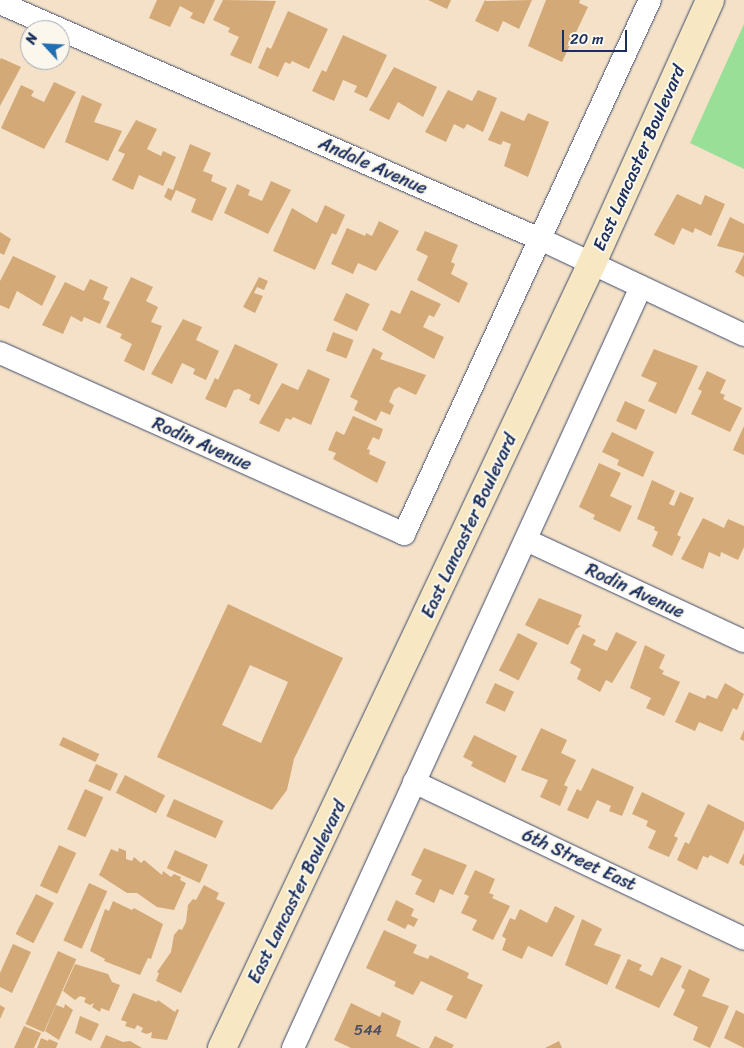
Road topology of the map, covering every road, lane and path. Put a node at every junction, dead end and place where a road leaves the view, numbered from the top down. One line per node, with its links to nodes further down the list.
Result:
1 (650, 0): 4 (street)
2 (710, 0): 5 (main road, East Lancaster Boulevard)
3 (0, 2): 4 (street, Andale Avenue)
4 (542, 240): 5 (street, Andale Avenue); 8 (street, Rodin Avenue)
5 (592, 263): 6 (street, Andale Avenue); 13 (main road, East Lancaster Boulevard)
6 (641, 287): 7 (street, Andale Avenue); 9 (street)
7 (744, 335)
8 (0, 353)
9 (526, 540): 10 (street, Rodin Avenue); 11 (street)
10 (744, 641)
11 (414, 782): 12 (street, 6th Street East); 14 (street)
12 (744, 939)
13 (222, 1048)
14 (292, 1048)

